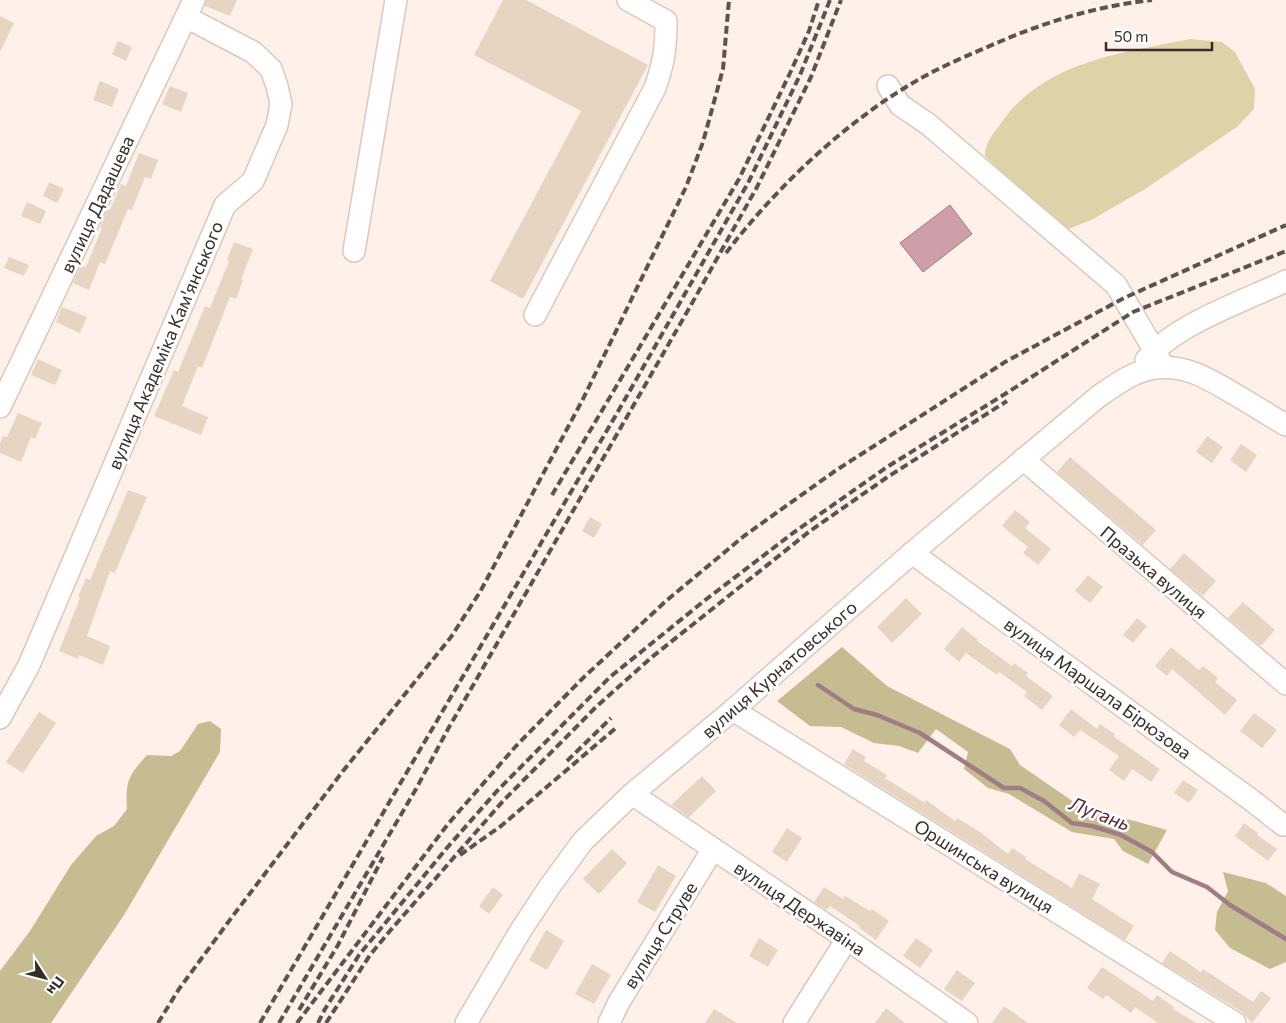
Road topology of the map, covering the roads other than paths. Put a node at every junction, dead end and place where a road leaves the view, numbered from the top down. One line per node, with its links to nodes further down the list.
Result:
1 (396, 0): 5 (street)
2 (628, 0): 7 (street)
3 (190, 9): 9 (street, вулиця Дадашева); 15 (street, вулиця Академіка Кам'янського)
4 (888, 86): 8 (street)
5 (354, 251)
6 (1286, 281): 8 (street, вулиця Курнатовського)
7 (535, 315)
8 (1150, 365): 10 (street); 11 (street, вулиця Курнатовського)
9 (0, 407)
10 (1286, 425)
11 (1023, 459): 12 (street, вулиця Курнатовського); 13 (street, Празька вулиця)
12 (912, 553): 14 (street, вулиця Курнатовського); 17 (street, вулиця Маршала Бірюзова)
13 (1286, 684)
14 (733, 710): 16 (street, вулиця Курнатовського); 24 (street, Оршинська вулиця)
15 (0, 718)
16 (632, 794): 18 (street, вулиця Державіна); 20 (street, вулиця Курнатовського)
17 (1283, 825)
18 (713, 849): 19 (street, вулиця Державіна); 21 (street, вулиця Струве)
19 (847, 939): 22 (street); 23 (street, вулиця Державіна)
20 (466, 1023)
21 (610, 1023)
22 (794, 1023)
23 (967, 1023)
24 (1236, 1023)

